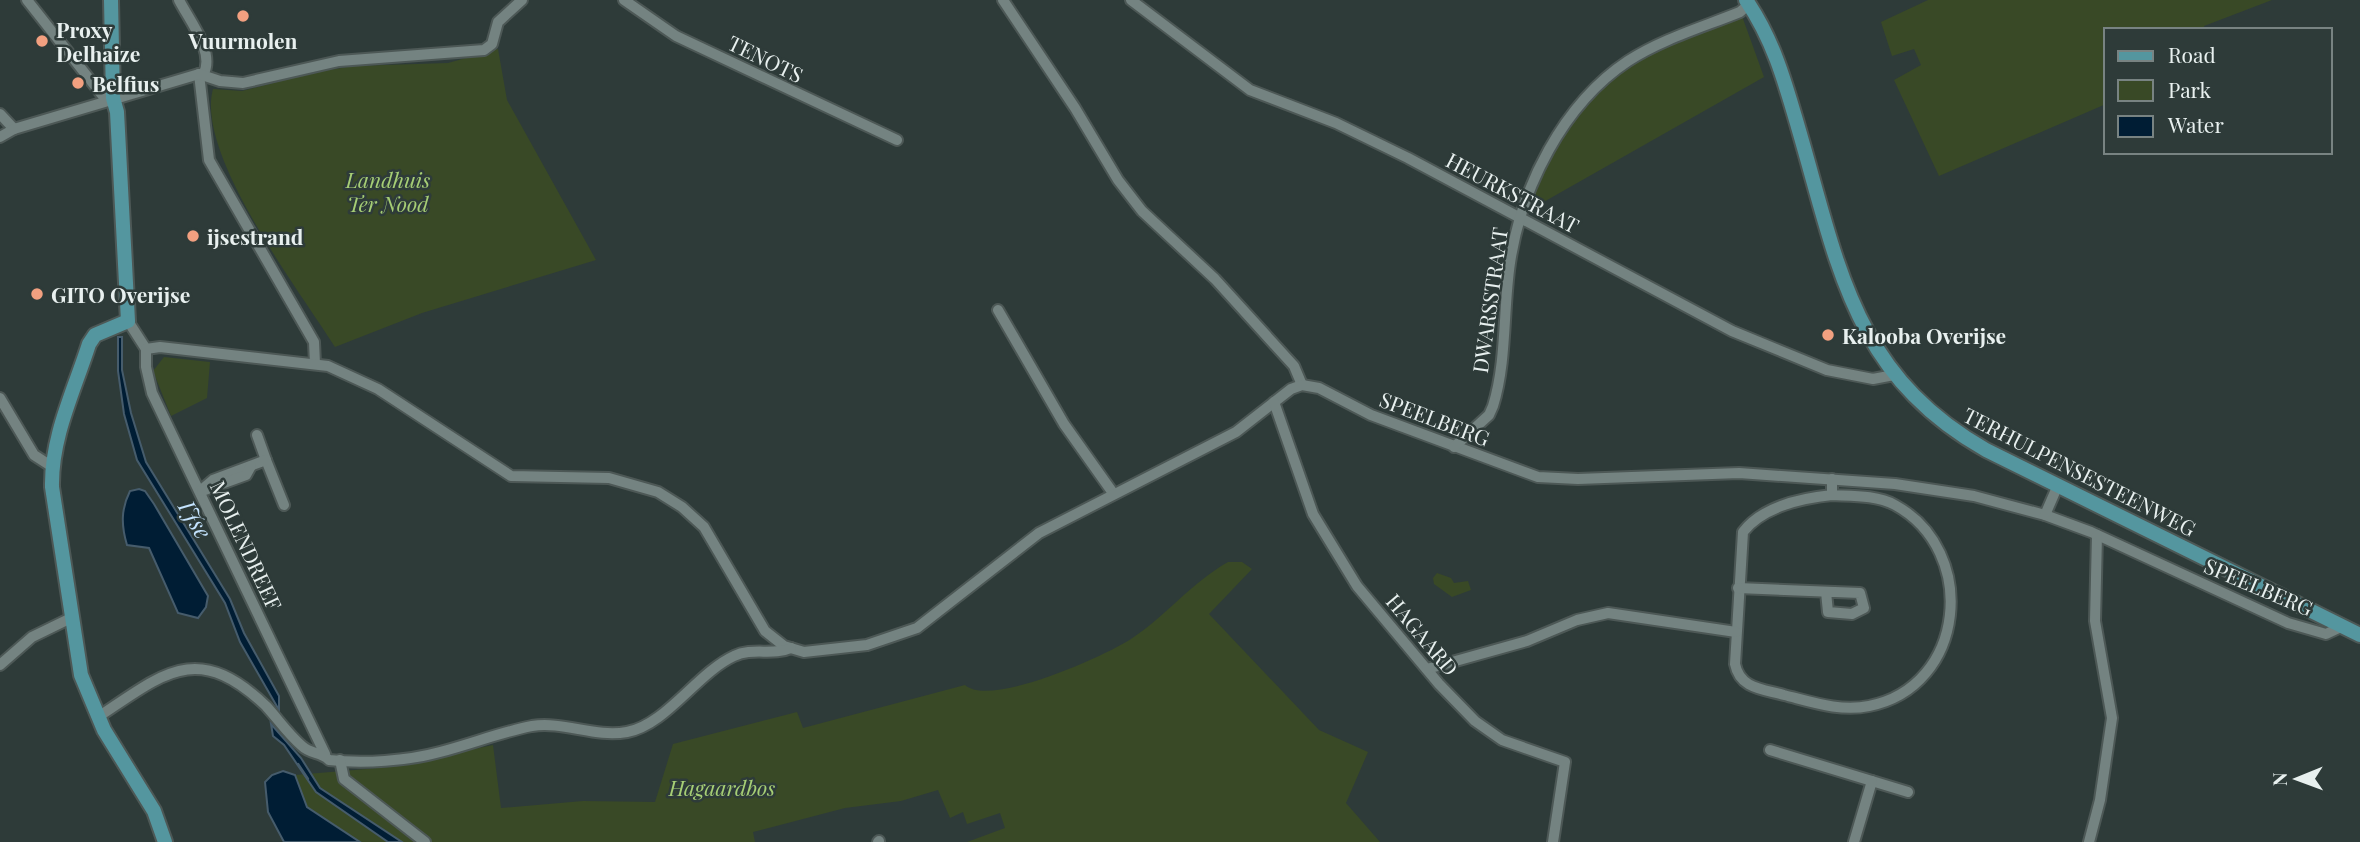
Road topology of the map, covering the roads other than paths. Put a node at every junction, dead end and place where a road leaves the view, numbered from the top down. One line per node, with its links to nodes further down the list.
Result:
1 (27, 0): 10 (street)
2 (110, 0): 10 (main road)
3 (179, 0): 9 (street)
4 (522, 0): 9 (street)
5 (624, 0): 14 (street, TENOTS)
6 (1003, 0): 21 (street)
7 (1131, 0): 15 (street, HEURKSTRAAT)
8 (1748, 1): 15 (street, DWARSSTRAAT); 20 (main road, TERHULPENSESTEENWEG)
9 (201, 75): 10 (street); 19 (street)
10 (110, 99): 12 (street); 17 (main road)
11 (0, 114): 12 (street)
12 (14, 129): 13 (street)
13 (0, 137)
14 (897, 141)
15 (1520, 218): 20 (street, HEURKSTRAAT); 25 (street, DWARSSTRAAT)
16 (998, 310): 32 (street)
17 (128, 321): 18 (street); 27 (main road)
18 (146, 349): 19 (street); 31 (street, MOLENDREEF)
19 (315, 364): 44 (street)
20 (1894, 375): 30 (main road, TERHULPENSESTEENWEG)
21 (1302, 385): 23 (street); 25 (street, SPEELBERG)
22 (0, 398): 27 (street)
23 (1274, 402): 32 (street); 46 (street, HAGAARD)
24 (257, 435): 26 (street)
25 (1454, 447): 28 (street, SPEELBERG)
26 (266, 460): 31 (street); 35 (street)
27 (51, 466): 40 (main road)
28 (1832, 479): 29 (street, SPEELBERG); 33 (street)
29 (1849, 481): 34 (street); 36 (street, SPEELBERG)
30 (2057, 485): 36 (street); 41 (main road, TERHULPENSESTEENWEG)
31 (200, 491): 49 (street, MOLENDREEF)
32 (1113, 493): 44 (street)
33 (1832, 495): 34 (street); 38 (street)
34 (1847, 496): 42 (street)
35 (284, 505)
36 (2045, 515): 37 (street, SPEELBERG)
37 (2097, 535): 41 (street, SPEELBERG); 57 (street)
38 (1738, 588): 39 (street); 42 (street)
39 (1826, 592)
40 (71, 615): 45 (street); 47 (main road)
41 (2343, 626): 43 (main road, TERHULPENSESTEENWEG)
42 (1736, 632): 46 (street)
43 (2360, 635)
44 (791, 649): 50 (street)
45 (0, 665)
46 (1427, 669): 55 (street, HAGAARD)
47 (98, 717): 49 (street); 53 (main road)
48 (1770, 750): 51 (street)
49 (324, 754): 50 (street)
50 (340, 760): 54 (street)
51 (1872, 780): 52 (street); 56 (street)
52 (1908, 792)
53 (165, 842)
54 (425, 842)
55 (1553, 842)
56 (1854, 842)
57 (2089, 842)

